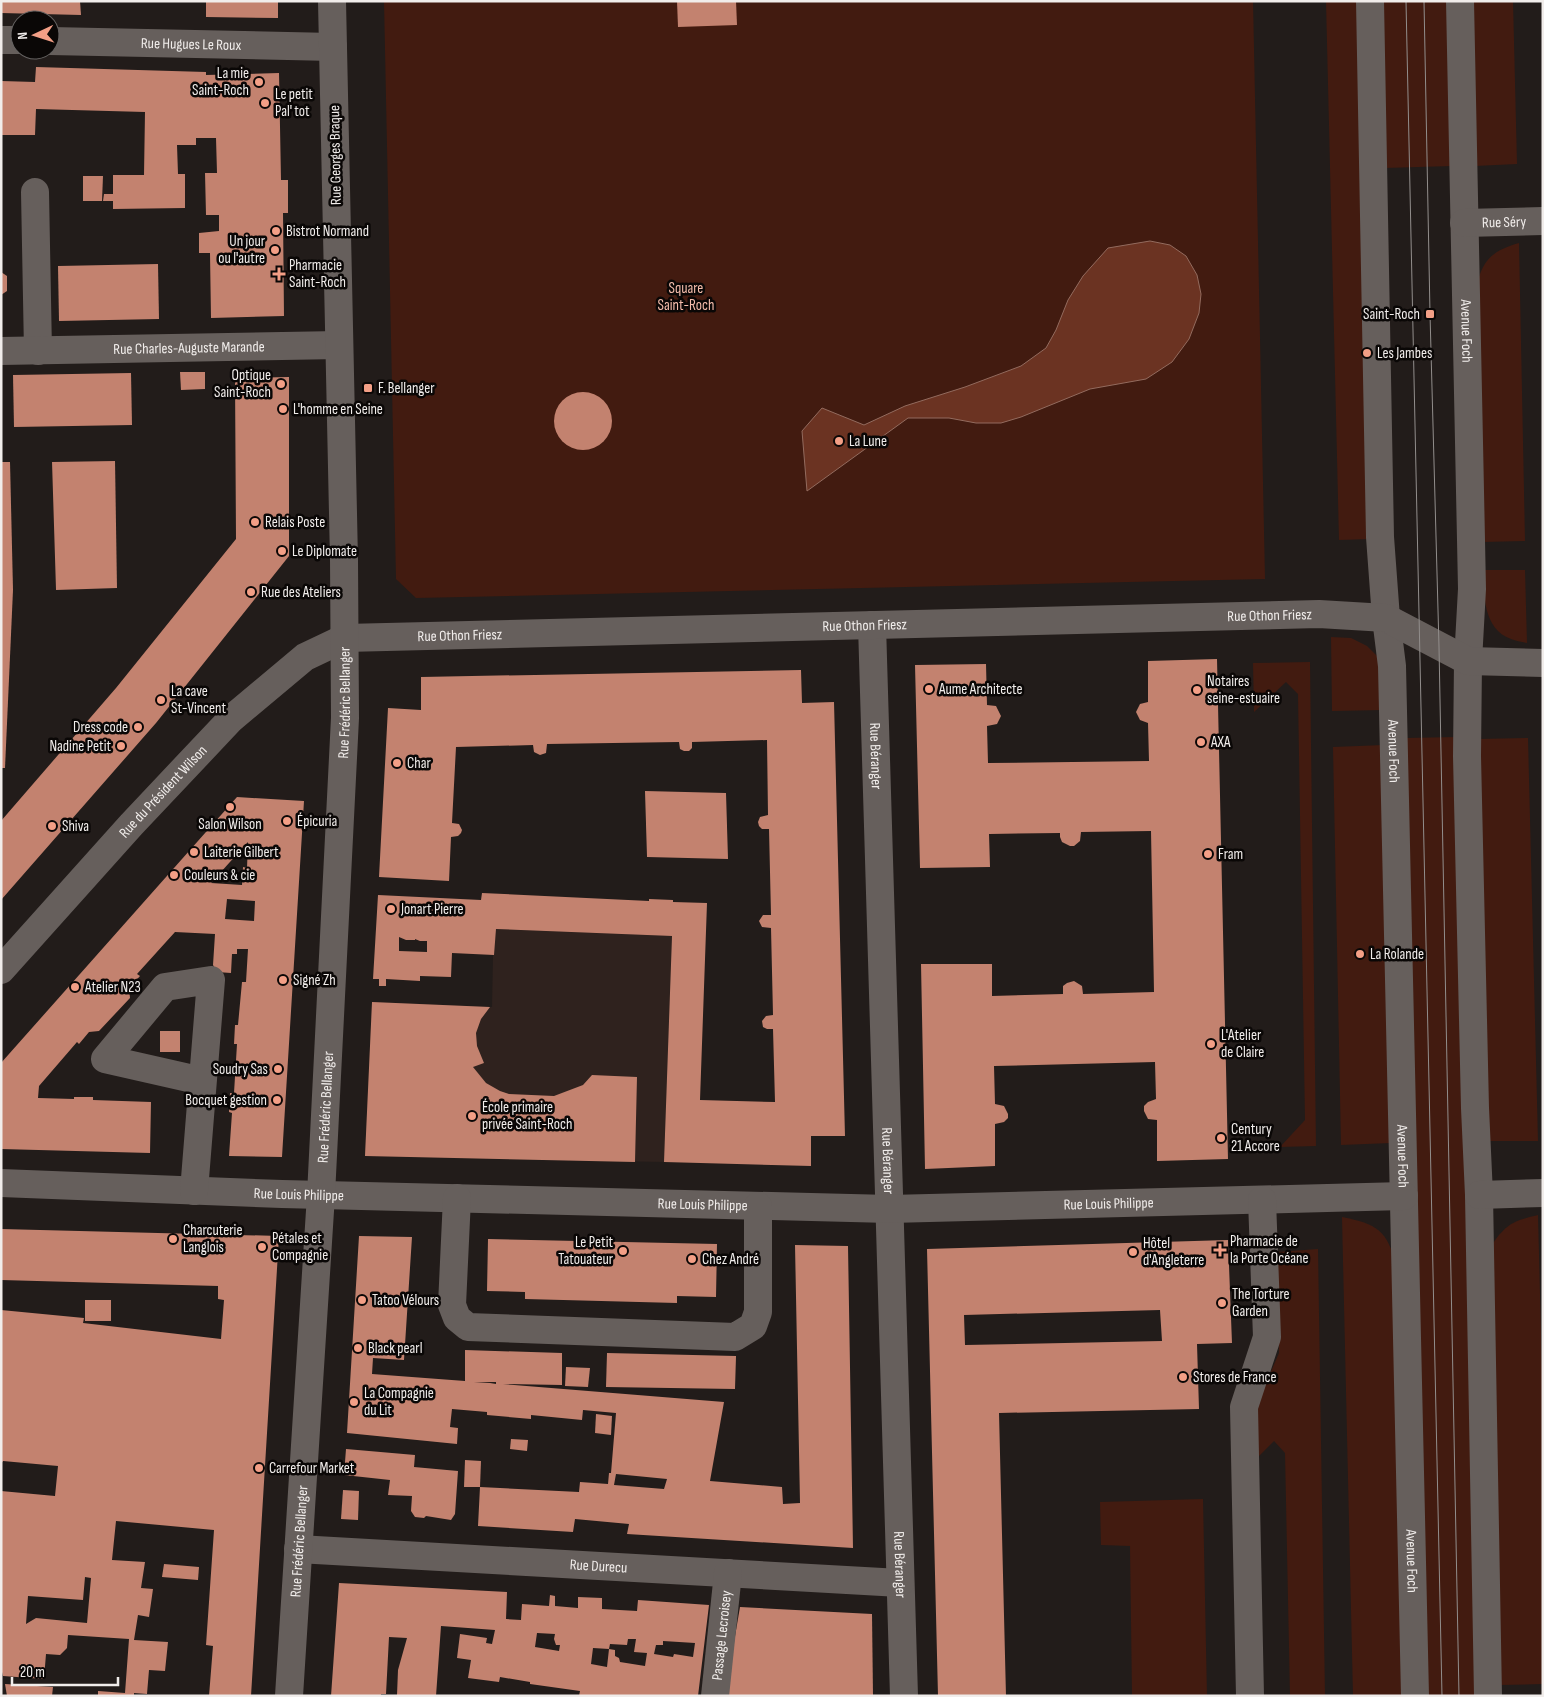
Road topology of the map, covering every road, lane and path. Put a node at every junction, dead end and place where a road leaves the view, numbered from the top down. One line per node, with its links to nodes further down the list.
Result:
1 (332, 1): 5 (street, Rue Georges Braque)
2 (1370, 1): 12 (street, Avenue Foch)
3 (1460, 1): 8 (street, Avenue Foch)
4 (60, 41): 5 (street, Rue Hugues Le Roux)
5 (333, 47): 9 (street, Rue Georges Braque)
6 (35, 192): 11 (street)
7 (1543, 222): 8 (street, Rue Séry)
8 (1464, 223): 15 (street, Avenue Foch)
9 (339, 345): 11 (street, Rue Charles-Auguste Marande); 14 (street, Rue Georges Braque)
10 (1, 351): 11 (street, Rue Charles-Auguste Marande)
11 (38, 351)
12 (1386, 618): 13 (street, Rue Othon Friesz); 15 (street); 24 (street, Avenue Foch)
13 (872, 625): 14 (street, Rue Othon Friesz); 28 (street, Rue Béranger)
14 (345, 638): 17 (street, Rue du Président Wilson); 22 (street, Rue Frédéric Bellanger)
15 (1468, 662): 16 (street); 23 (street, Avenue Foch)
16 (1543, 662)
17 (1, 970)
18 (202, 1081): 20 (street)
19 (1, 1183): 20 (street, Rue Louis Philippe)
20 (194, 1191): 22 (street, Rue Louis Philippe)
21 (1543, 1194): 23 (street)
22 (321, 1195): 25 (street, Rue Louis Philippe); 29 (street, Rue Frédéric Bellanger)
23 (1479, 1195): 37 (street, Avenue Foch)
24 (1404, 1196): 26 (street, Rue Louis Philippe); 36 (street, Avenue Foch)
25 (457, 1198): 27 (street, Rue Louis Philippe); 27 (street)
26 (1262, 1200): 28 (street, Rue Louis Philippe); 35 (street)
27 (758, 1206): 28 (street, Rue Louis Philippe)
28 (890, 1209): 31 (street, Rue Béranger)
29 (298, 1549): 30 (street, Rue Durecu); 32 (street, Rue Frédéric Bellanger)
30 (728, 1573): 31 (street, Rue Durecu); 33 (street, Passage Lecroisey)
31 (900, 1583): 34 (street, Rue Béranger)
32 (295, 1695)
33 (715, 1696)
34 (904, 1696)
35 (1250, 1696)
36 (1415, 1696)
37 (1488, 1696)

